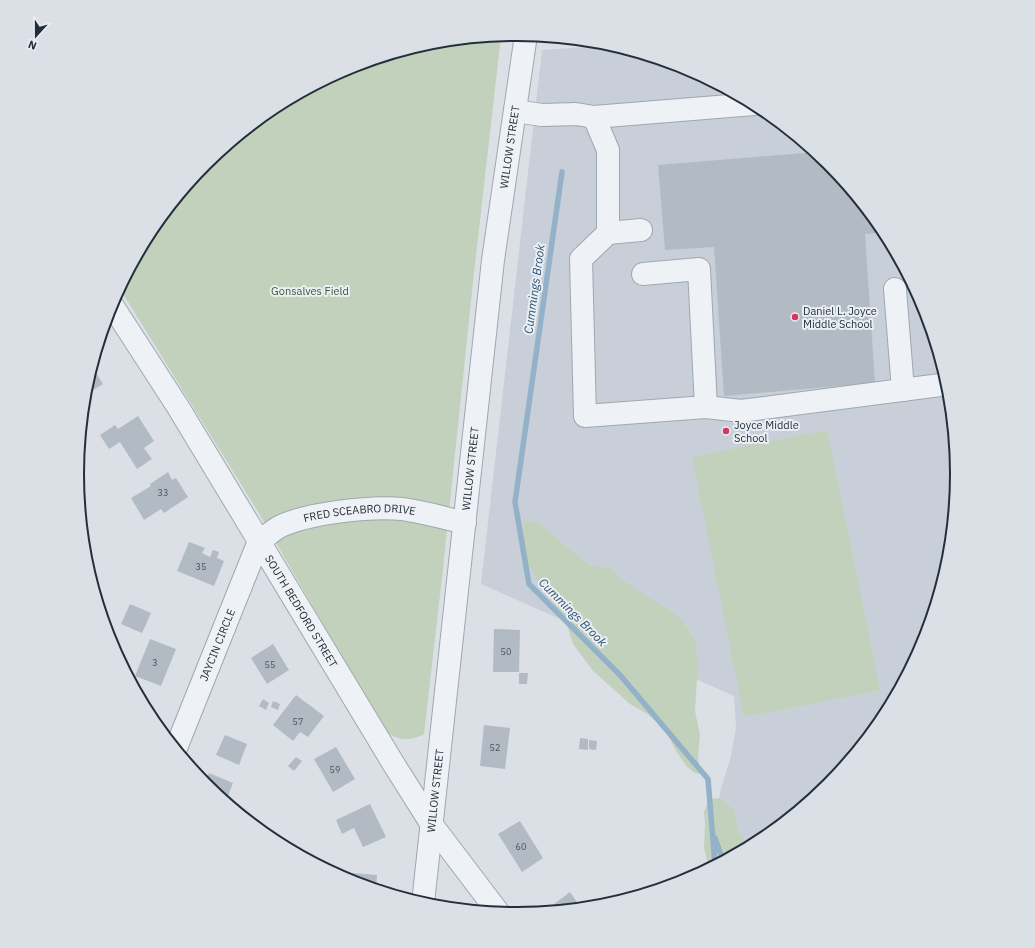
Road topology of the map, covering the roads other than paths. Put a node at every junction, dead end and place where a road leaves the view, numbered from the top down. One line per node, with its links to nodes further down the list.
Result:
1 (525, 41): 3 (street, WILLOW STREET)
2 (743, 105): 4 (street)
3 (515, 112): 4 (street); 13 (street, WILLOW STREET)
4 (594, 117): 6 (street)
5 (641, 230): 6 (street)
6 (608, 233): 12 (street)
7 (643, 274): 12 (street)
8 (895, 289): 11 (street)
9 (116, 311): 14 (street, SOUTH BEDFORD STREET)
10 (941, 385): 11 (street)
11 (903, 390): 12 (street)
12 (706, 407)
13 (465, 523): 14 (street, FRED SCEABRO DRIVE); 16 (street, WILLOW STREET)
14 (259, 541): 15 (street, JAYCIN CIRCLE); 16 (street, SOUTH BEDFORD STREET)
15 (178, 743)
16 (432, 825): 17 (street, WILLOW STREET); 18 (street, SOUTH BEDFORD STREET)
17 (424, 897)
18 (494, 906)

